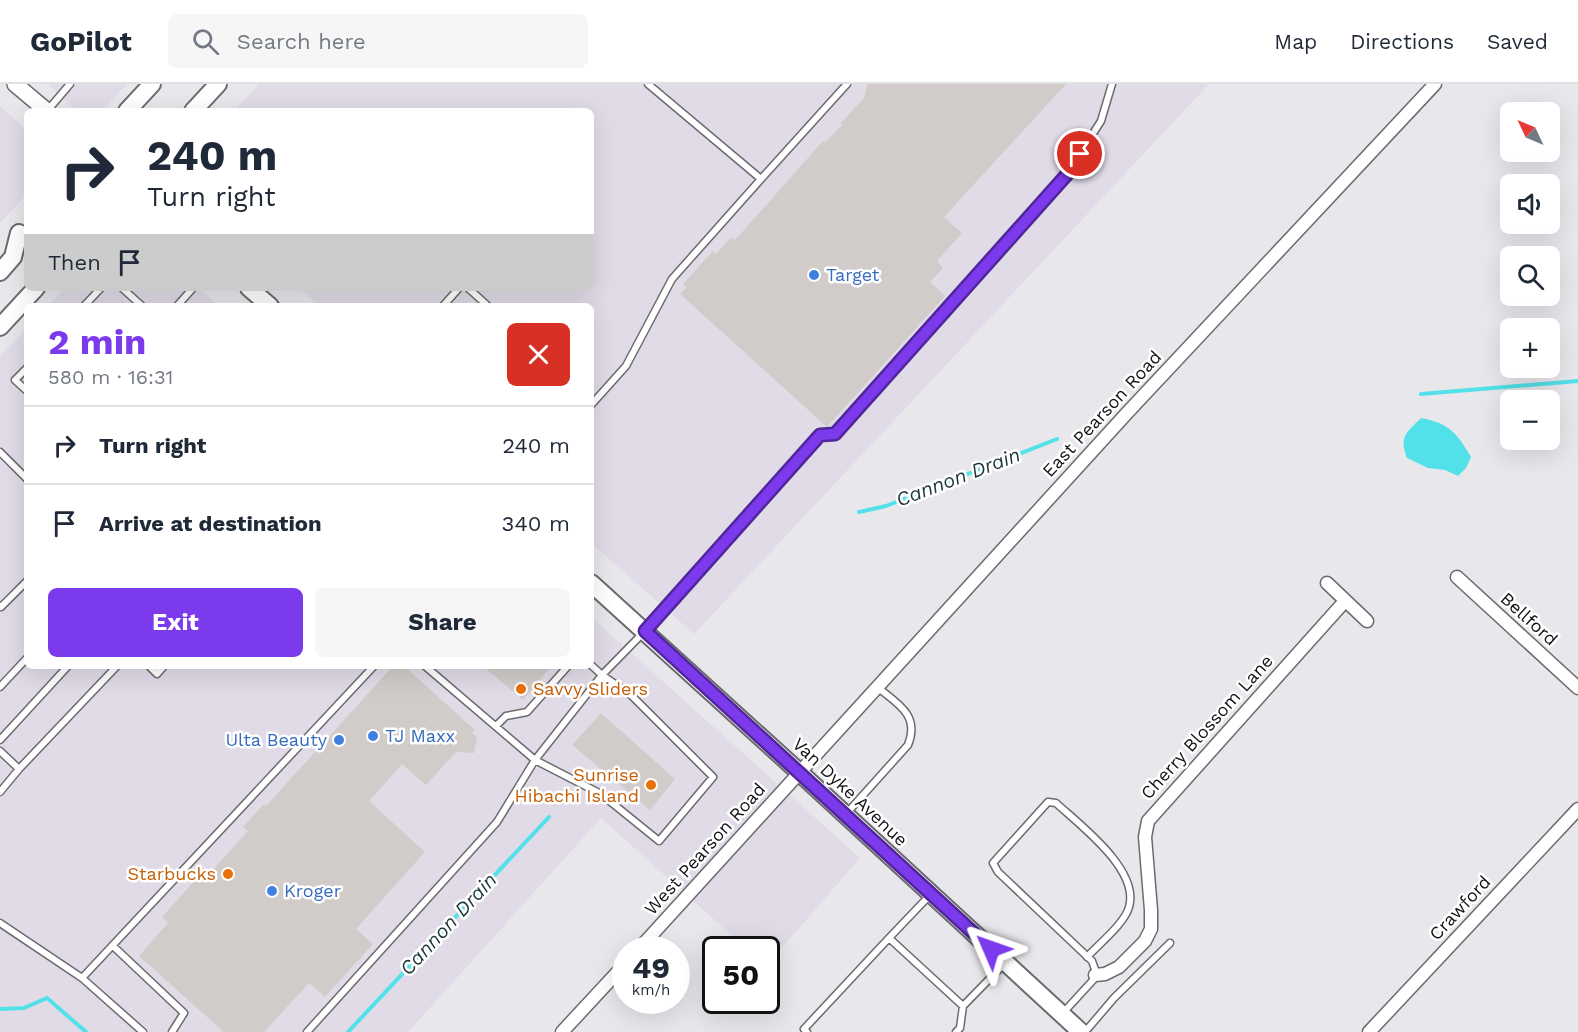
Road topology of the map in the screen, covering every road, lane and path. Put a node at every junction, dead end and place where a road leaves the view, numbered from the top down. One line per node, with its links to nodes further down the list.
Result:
1 (15, 84): 9 (street)
2 (70, 84): 10 (lane)
3 (152, 84): 11 (main road)
4 (218, 84): 12 (main road)
5 (648, 84): 13 (lane)
6 (847, 84): 13 (lane)
7 (1112, 84): 43 (lane)
8 (1435, 84): 53 (street, East Pearson Road)
9 (43, 108)
10 (50, 108)
11 (130, 108)
12 (196, 108)
13 (761, 179): 33 (lane)
14 (23, 228): 15 (main road); 16 (main road)
15 (0, 255)
16 (0, 272)
17 (33, 291): 30 (main road)
18 (98, 291): 24 (lane)
19 (125, 291): 25 (lane)
20 (190, 291): 26 (lane)
21 (252, 291): 27 (main road)
22 (456, 291): 28 (lane)
23 (471, 291): 29 (lane)
24 (87, 303)
25 (139, 303)
26 (180, 303)
27 (266, 303)
28 (446, 303)
29 (485, 303)
30 (0, 327)
31 (24, 371): 32 (lane)
32 (24, 388)
33 (594, 402)
34 (0, 452): 35 (lane)
35 (24, 476)
36 (1456, 577): 54 (street, Bellford)
37 (1327, 583): 40 (street)
38 (24, 584): 41 (lane)
39 (594, 586): 43 (main road, Van Dyke Avenue)
40 (1345, 601): 42 (street); 72 (street, Cherry Blossom Lane)
41 (0, 607)
42 (1367, 621)
43 (645, 631): 51 (lane); 60 (main road, Van Dyke Avenue)
44 (24, 660): 52 (lane)
45 (594, 668): 51 (lane)
46 (65, 669): 56 (lane)
47 (114, 669): 59 (lane)
48 (371, 669): 69 (lane)
49 (429, 669): 55 (lane)
50 (565, 669): 55 (lane)
51 (602, 675): 58 (lane); 58 (lane)
52 (0, 687)
53 (877, 687): 60 (street, East Pearson Road); 63 (lane)
54 (1578, 688)
55 (496, 726): 58 (lane)
56 (0, 740)
57 (0, 752): 59 (lane)
58 (535, 760): 79 (lane)
59 (19, 769): 61 (lane)
60 (799, 772): 63 (main road, Van Dyke Avenue); 66 (street, West Pearson Road)
61 (0, 792)
62 (1578, 809): 84 (street, Crawford)
63 (846, 815): 64 (main road, Van Dyke Avenue)
64 (931, 894): 67 (lane); 71 (main road, Van Dyke Avenue)
65 (0, 923): 73 (lane)
66 (651, 936)
67 (889, 938): 75 (lane); 81 (lane)
68 (1170, 943): 83 (lane)
69 (113, 946): 73 (lane); 78 (lane)
70 (1087, 957): 70 (lane); 72 (lane)
71 (1006, 963): 75 (lane); 76 (main road, Van Dyke Avenue)
72 (1095, 975): 76 (lane)
73 (82, 978): 77 (lane)
74 (612, 978): 80 (street)
75 (963, 1006): 82 (lane)
76 (1062, 1015): 83 (main road, Van Dyke Avenue)
77 (143, 1032)
78 (172, 1032)
79 (307, 1032)
80 (562, 1032)
81 (807, 1032)
82 (956, 1032)
83 (1083, 1032)
84 (1369, 1032)

